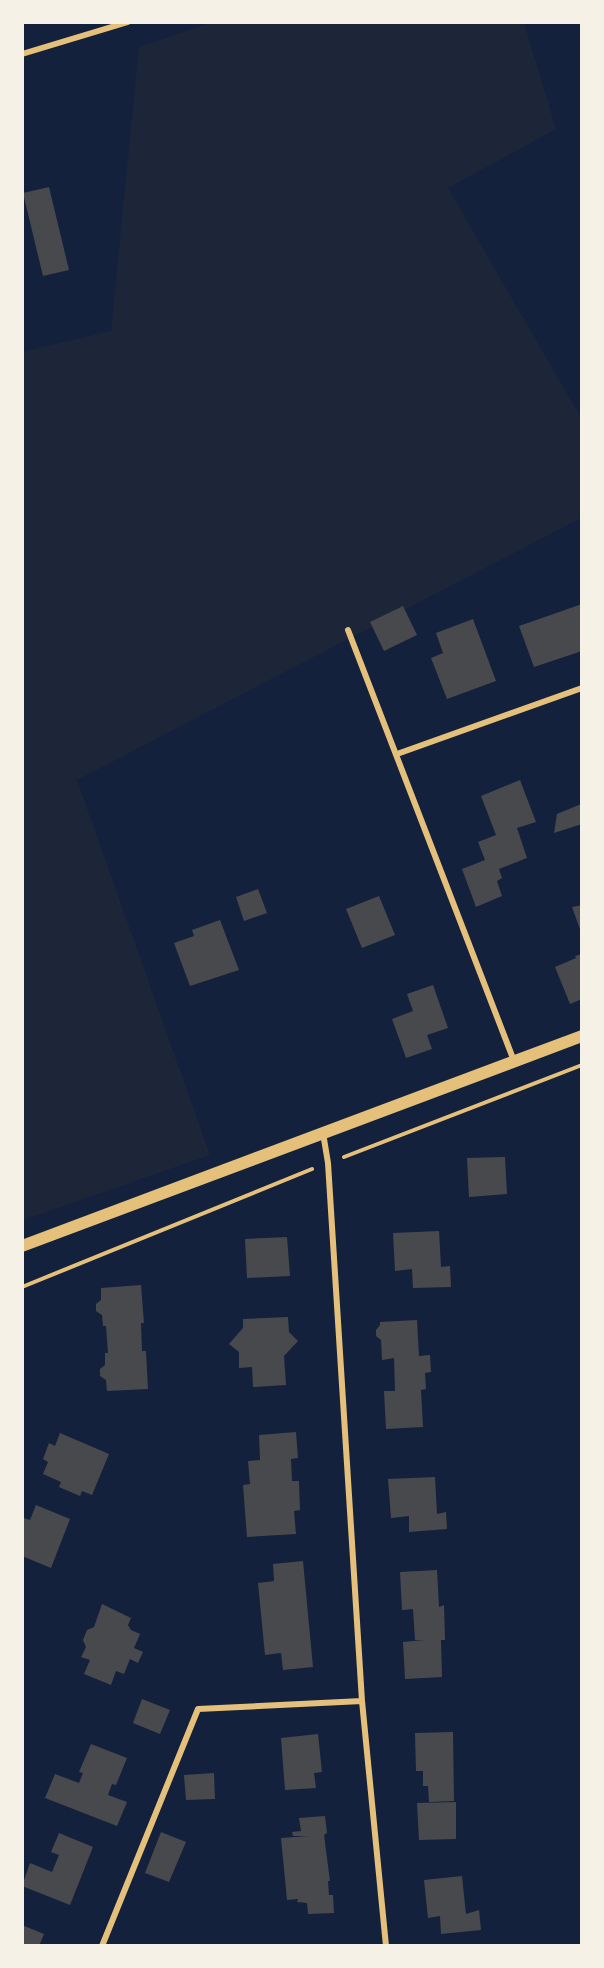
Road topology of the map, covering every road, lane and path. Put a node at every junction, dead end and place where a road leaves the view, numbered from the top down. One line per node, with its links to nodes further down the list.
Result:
1 (128, 22): 2 (street)
2 (22, 54)
3 (348, 630): 5 (street)
4 (582, 688): 5 (street)
5 (397, 754): 7 (street)
6 (582, 1036): 7 (main road)
7 (514, 1061): 9 (main road)
8 (582, 1065): 10 (path)
9 (322, 1132): 10 (street); 11 (main road)
10 (328, 1163): 12 (path); 13 (street)
11 (22, 1246)
12 (22, 1287)
13 (362, 1701): 14 (street); 15 (street)
14 (102, 1946)
15 (386, 1946)

